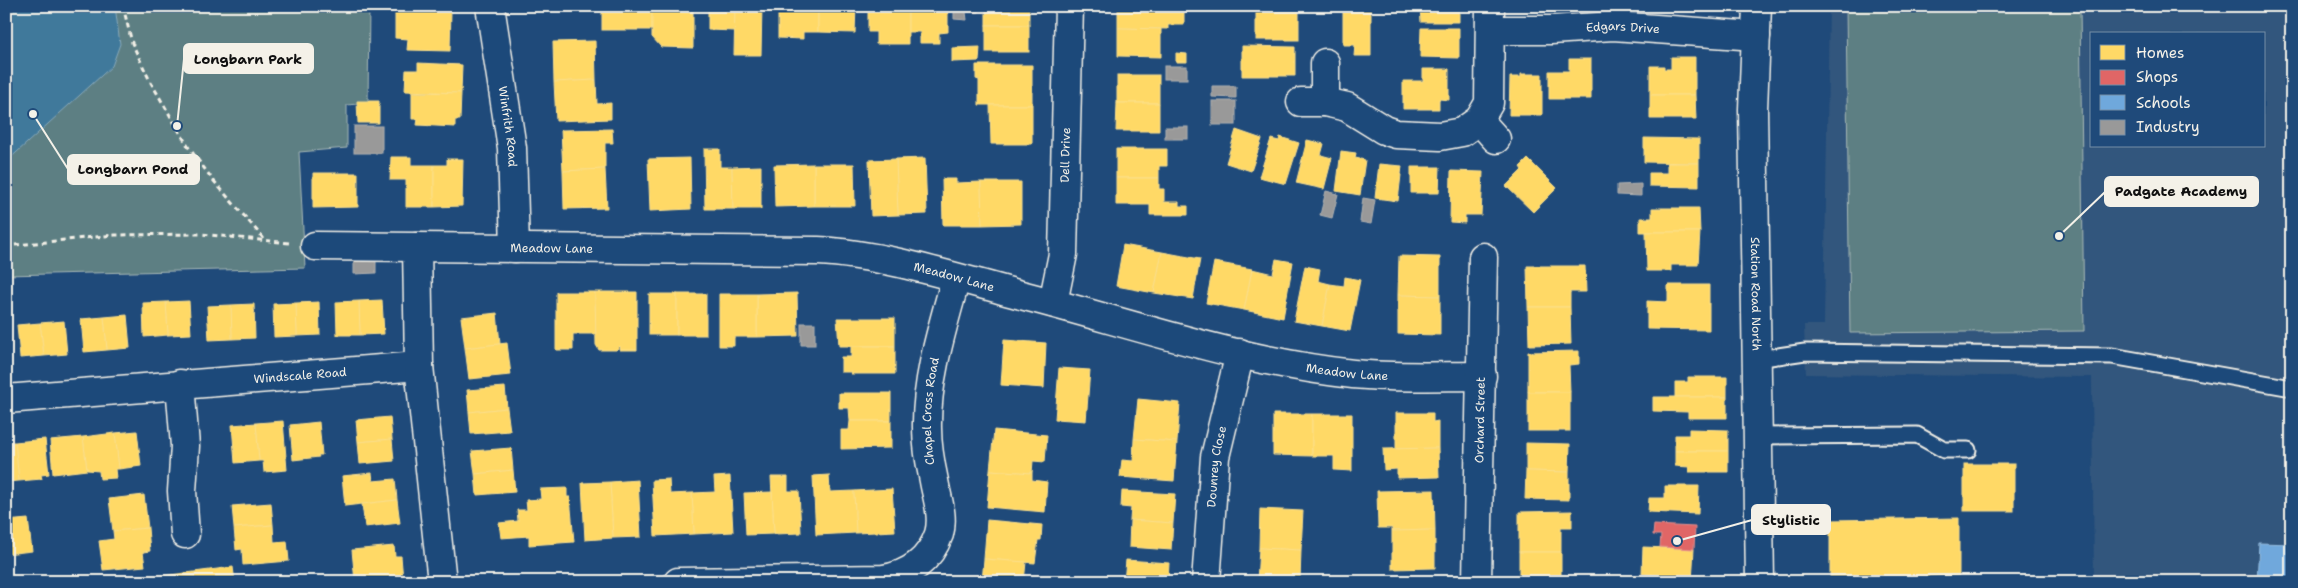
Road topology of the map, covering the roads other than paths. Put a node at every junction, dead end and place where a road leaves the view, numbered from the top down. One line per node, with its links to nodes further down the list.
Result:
1 (490, 6): 9 (street, Winfrith Road)
2 (1069, 6): 12 (street, Dell Drive)
3 (1757, 6): 5 (street, Station Road North)
4 (1490, 18): 5 (street, Edgars Drive); 6 (street, Edgars Drive)
5 (1756, 36): 14 (street, Station Road North)
6 (1325, 63)
7 (315, 246): 8 (street, Meadow Lane)
8 (417, 247): 9 (street, Meadow Lane); 15 (street)
9 (515, 248): 11 (street, Meadow Lane)
10 (1483, 257): 16 (street, Orchard Street)
11 (956, 278): 12 (street, Meadow Lane); 24 (street, Chapel Cross Road)
12 (1053, 303): 13 (street, Meadow Lane)
13 (1240, 352): 16 (street, Meadow Lane); 25 (street, Dounrey Close)
14 (1757, 359): 18 (lane); 20 (street, Station Road North)
15 (419, 366): 17 (street, Windscale Road); 23 (street)
16 (1482, 376): 26 (street, Orchard Street)
17 (180, 384): 19 (street, Windscale Road); 22 (street)
18 (2292, 388)
19 (6, 399)
20 (1758, 436): 21 (lane); 27 (street, Station Road North)
21 (1968, 450)
22 (185, 533)
23 (442, 582)
24 (678, 582)
25 (1206, 582)
26 (1477, 582)
27 (1760, 582)

